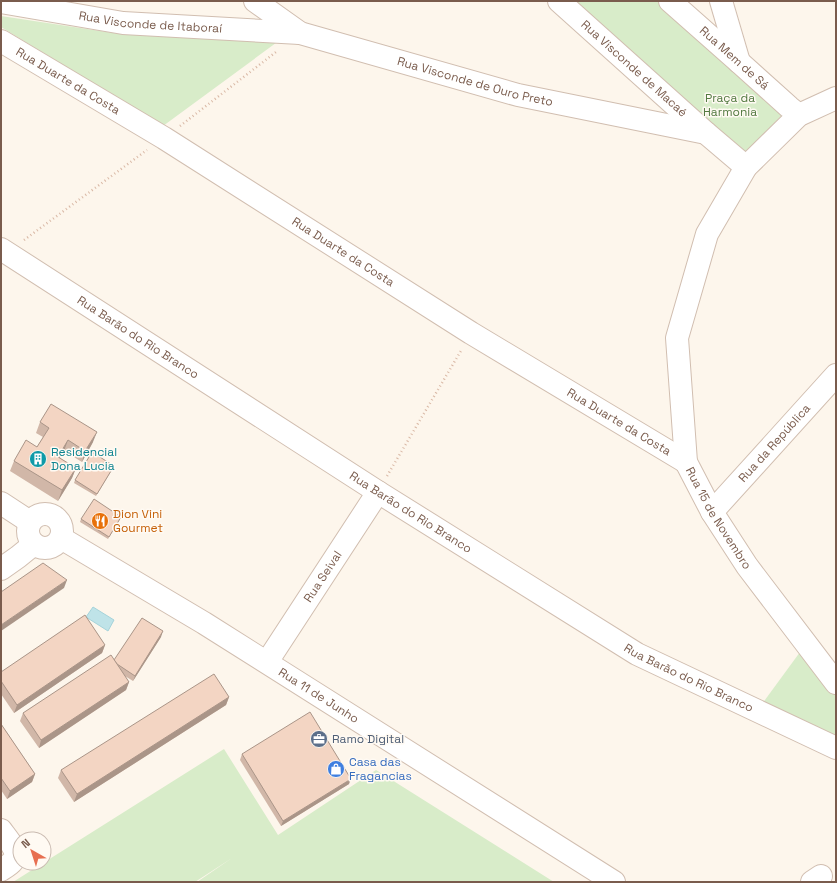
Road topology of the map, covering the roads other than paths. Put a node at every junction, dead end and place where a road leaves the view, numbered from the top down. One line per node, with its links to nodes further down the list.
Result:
1 (256, 1): 6 (street, Rua Visconde de Ouro Preto)
2 (559, 1): 11 (street, Rua Visconde de Macaé)
3 (670, 1): 8 (street, Rua Mem de Sá)
4 (721, 1): 8 (street)
5 (1, 2): 6 (street, Rua Visconde de Itaboraí)
6 (300, 33): 11 (street, Rua Visconde de Ouro Preto)
7 (1, 41): 15 (street, Rua Duarte da Costa)
8 (739, 62): 10 (street, Rua Mem de Sá)
9 (836, 98): 10 (street, Rua 15 de Novembro)
10 (799, 115): 12 (street, Rua 15 de Novembro)
11 (706, 133): 12 (street, Rua Visconde de Macaé)
12 (746, 167): 15 (street, Rua 15 de Novembro)
13 (1, 249): 16 (street, Rua Barão do Rio Branco)
14 (836, 375): 18 (street, Rua da República)
15 (686, 462): 18 (street, Rua 15 de Novembro)
16 (378, 492): 23 (street, Rua Seival); 25 (street, Rua Barão do Rio Branco)
17 (1, 503): 19 (street)
18 (712, 512): 24 (street, Rua 15 de Novembro)
19 (30, 522): 20 (street); 21 (street)
20 (61, 538): 21 (street); 23 (street, Rua 11 de Junho)
21 (34, 544): 22 (street)
22 (1, 569)
23 (267, 662): 28 (street, Rua 11 de Junho)
24 (836, 683)
25 (836, 748)
26 (1, 830): 27 (street)
27 (1, 870)
28 (614, 882)

